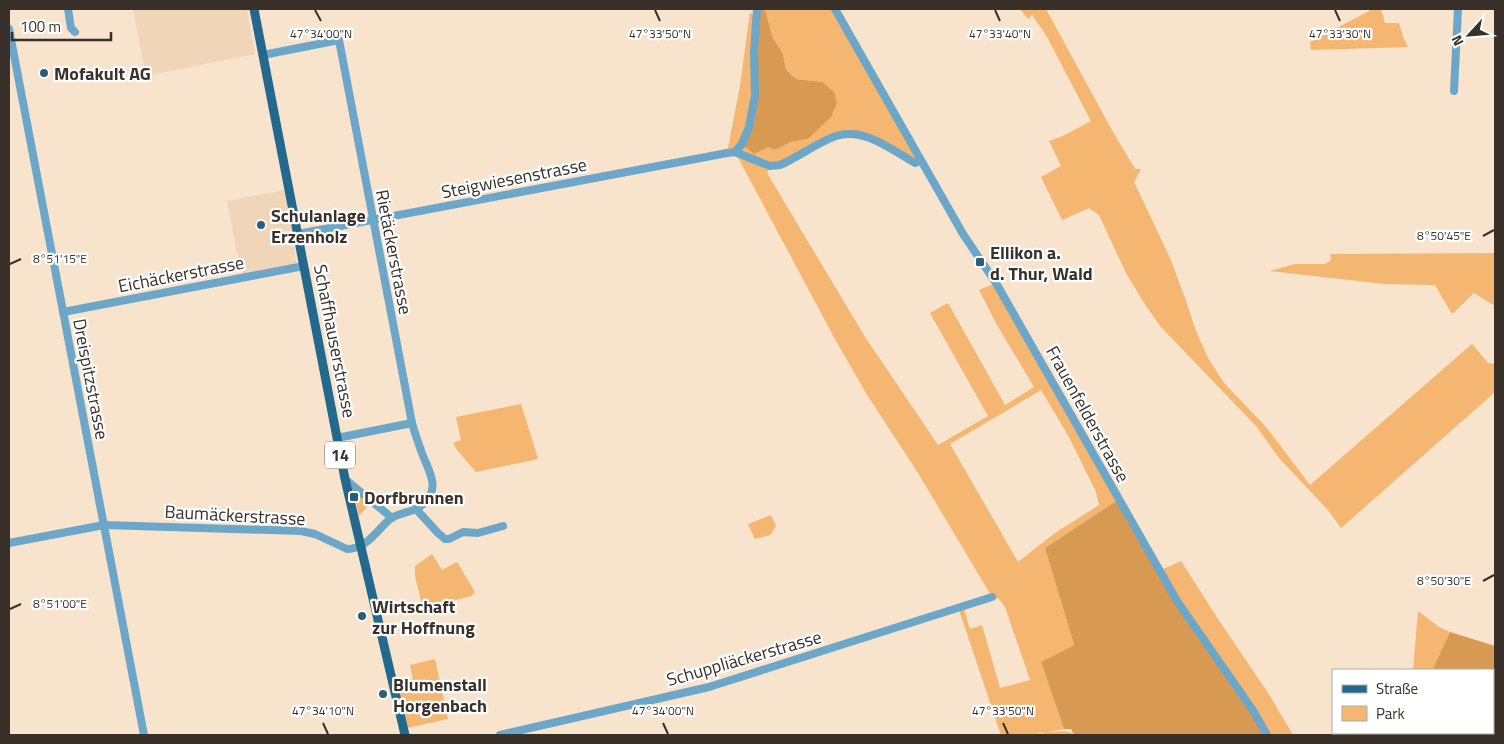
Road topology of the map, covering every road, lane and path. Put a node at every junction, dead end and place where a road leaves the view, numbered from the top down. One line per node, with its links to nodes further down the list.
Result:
1 (68, 9): 7 (street)
2 (254, 9): 8 (main road, Schaffhauserstrasse / 14)
3 (757, 9): 10 (street)
4 (835, 9): 11 (street, Frauenfelderstrasse)
5 (1458, 9): 9 (street)
6 (9, 29): 15 (street, Dreispitzstrasse)
7 (75, 32)
8 (263, 55): 12 (street, Rietäckerstrasse); 13 (main road, Schaffhauserstrasse / 14)
9 (1454, 91)
10 (735, 152): 11 (street); 12 (street, Steigwiesenstrasse)
11 (922, 161): 29 (street, Frauenfelderstrasse)
12 (373, 220): 13 (street, Steigwiesenstrasse); 16 (street, Rietäckerstrasse)
13 (298, 234): 14 (main road, Schaffhauserstrasse / 14)
14 (304, 266): 15 (street, Eichäckerstrasse); 17 (main road, Schaffhauserstrasse / 14)
15 (63, 312): 21 (street, Dreispitzstrasse)
16 (412, 423): 17 (street); 19 (street, Rietäckerstrasse)
17 (337, 438): 18 (main road, Schaffhauserstrasse / 14)
18 (345, 479): 20 (street); 24 (main road, Schaffhauserstrasse / 14)
19 (416, 509): 20 (street, Rietäckerstrasse); 22 (street)
20 (392, 518): 24 (street, Rietäckerstrasse)
21 (104, 525): 23 (street, Baumäckerstrasse); 24 (street, Baumäckerstrasse); 26 (street, Dreispitzstrasse)
22 (503, 526)
23 (9, 543)
24 (360, 545): 27 (main road, Schaffhauserstrasse / 14)
25 (992, 597): 28 (street, Schuppliäckerstrasse)
26 (144, 735)
27 (405, 735)
28 (500, 735)
29 (1267, 735)

